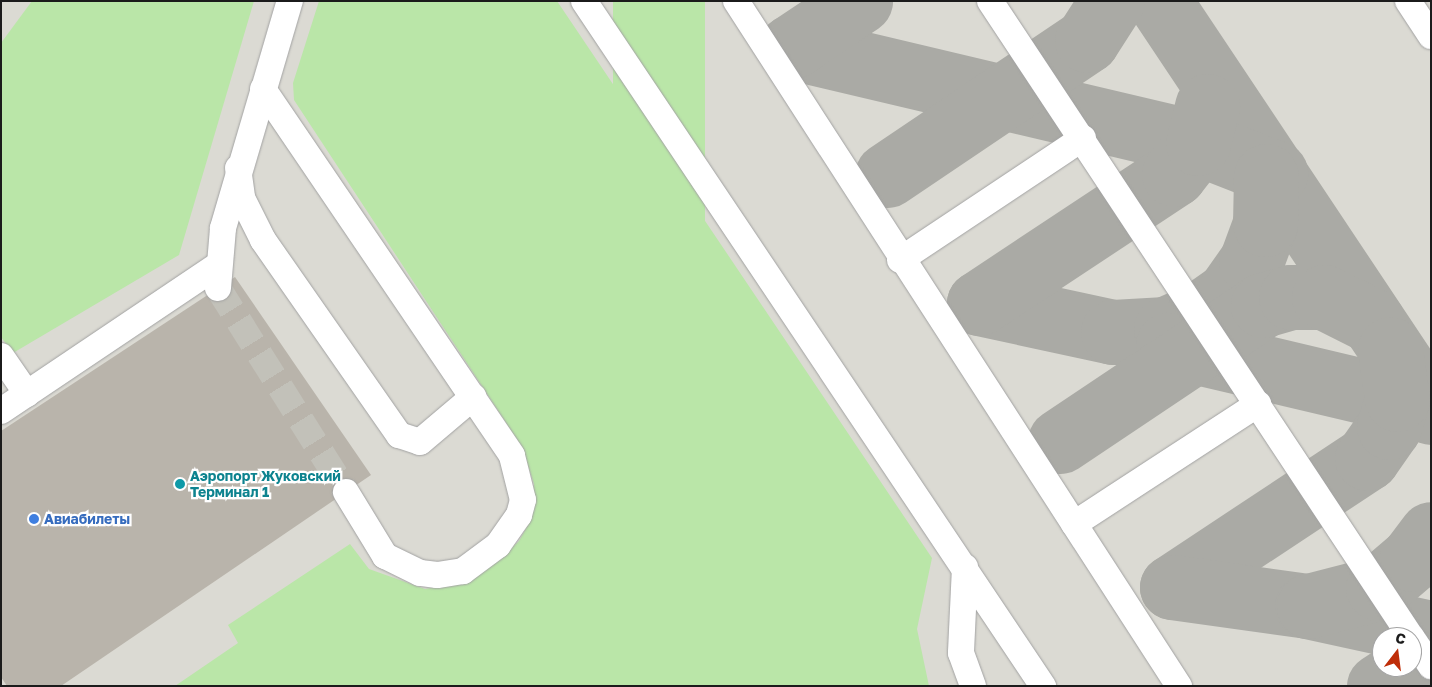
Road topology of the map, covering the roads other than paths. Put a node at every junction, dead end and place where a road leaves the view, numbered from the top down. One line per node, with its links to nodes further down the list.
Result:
1 (290, 1): 7 (lane)
2 (584, 1): 18 (lane)
3 (736, 1): 10 (lane)
4 (990, 1): 8 (lane)
5 (1408, 1): 6 (lane)
6 (1431, 36)
7 (263, 89): 9 (lane); 13 (lane)
8 (1083, 138): 10 (lane); 14 (lane)
9 (238, 168): 12 (lane); 13 (lane)
10 (900, 260): 17 (lane)
11 (1, 356): 12 (lane)
12 (27, 394): 15 (lane)
13 (473, 397): 16 (lane)
14 (1258, 404): 17 (lane); 19 (lane)
15 (1, 411)
16 (346, 492)
17 (1074, 524): 24 (lane)
18 (965, 567): 22 (lane); 23 (lane)
19 (1404, 627)
20 (1422, 653): 21 (lane)
21 (1431, 666)
22 (973, 686)
23 (1043, 686)
24 (1179, 686)

